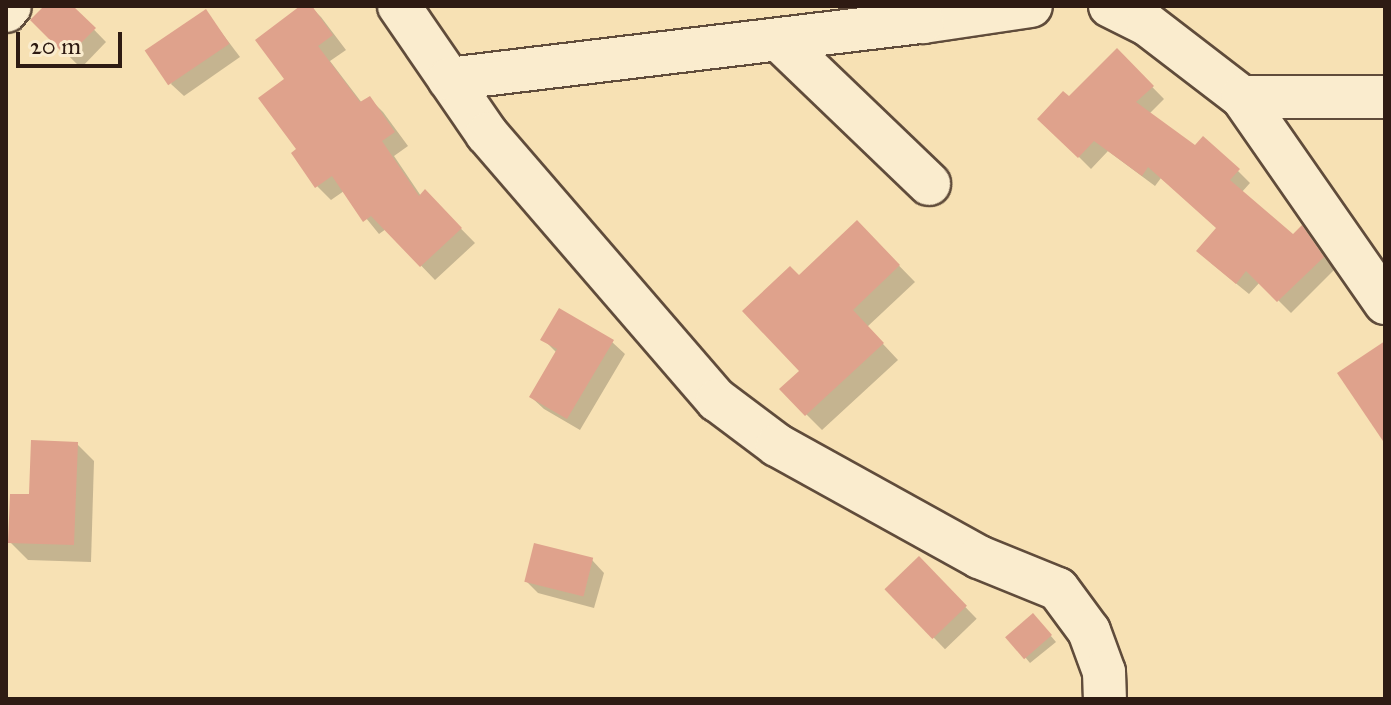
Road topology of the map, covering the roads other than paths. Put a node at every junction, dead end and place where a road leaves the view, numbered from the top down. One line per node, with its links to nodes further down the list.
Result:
1 (10, 6): 6 (street)
2 (399, 6): 9 (street)
3 (834, 6): 7 (street)
4 (1031, 6): 7 (street)
5 (1110, 6): 10 (street)
6 (6, 11)
7 (923, 22): 8 (street)
8 (779, 40): 9 (street); 12 (street)
9 (449, 79): 14 (street)
10 (1242, 97): 11 (street); 13 (street)
11 (1385, 97)
12 (929, 184)
13 (1385, 303)
14 (1105, 699)

